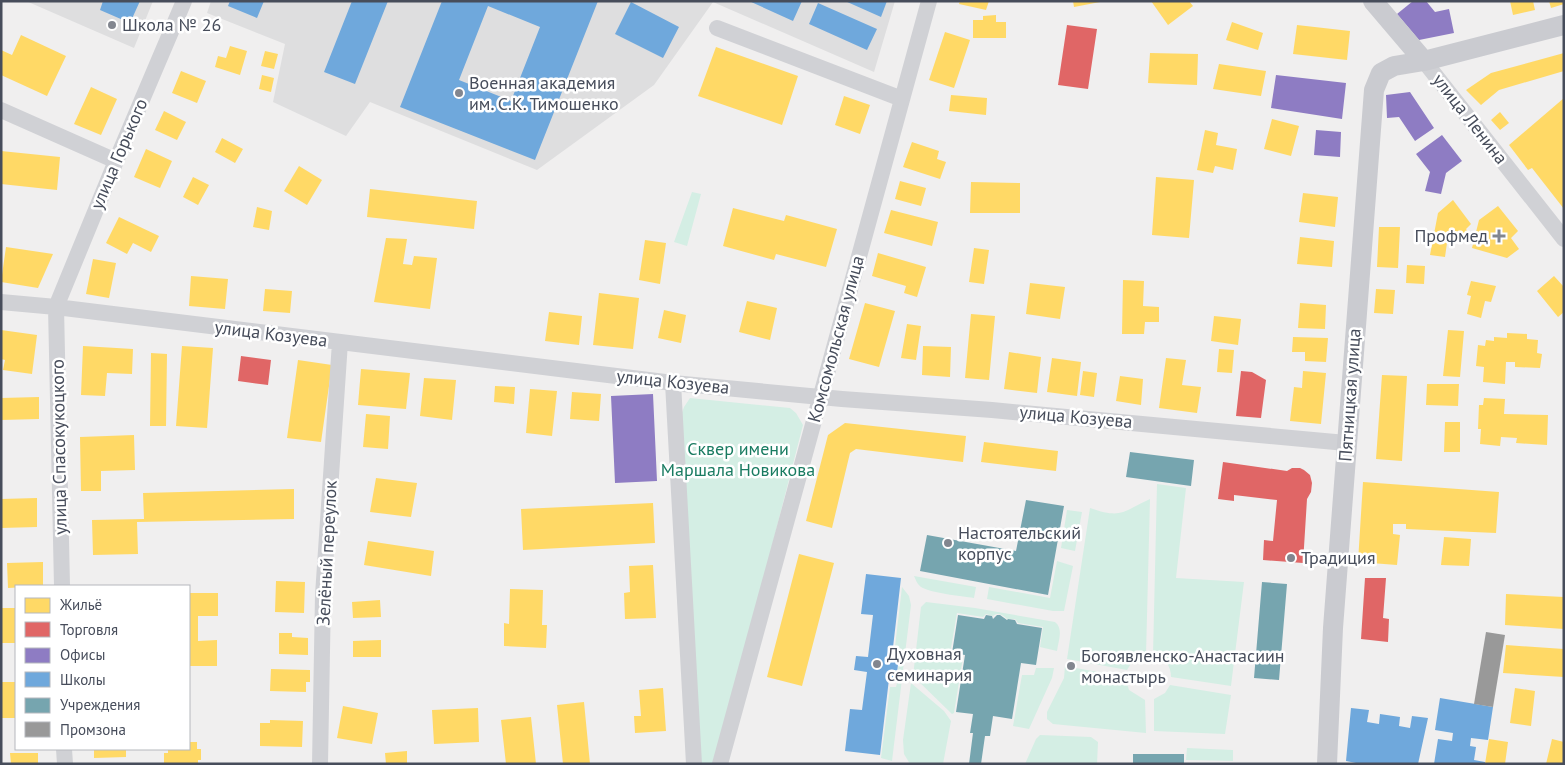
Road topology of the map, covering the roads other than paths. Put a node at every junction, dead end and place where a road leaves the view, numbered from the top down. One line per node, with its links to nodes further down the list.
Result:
1 (184, 1): 9 (street, улица Горького)
2 (929, 1): 7 (street, Комсомольская улица)
3 (1373, 1): 6 (main road, улица Ленина)
4 (1564, 25): 6 (main road, Пятницкая улица)
5 (717, 28): 7 (street)
6 (1424, 61): 10 (street, улица Ленина); 16 (main road, Пятницкая улица)
7 (902, 99): 15 (street, Комсомольская улица)
8 (1, 110): 9 (street)
9 (116, 161): 12 (street, улица Горького)
10 (1564, 239)
11 (1, 302): 12 (street, улица Козуева)
12 (56, 307): 13 (street, улица Козуева); 17 (street, улица Спасокукоцкого)
13 (340, 342): 14 (street, улица Козуева); 20 (street, Зелёный переулок)
14 (673, 383): 15 (street, улица Козуева); 21 (street)
15 (820, 397): 16 (street, улица Козуева); 22 (street, Комсомольская улица)
16 (1346, 443): 23 (main road, Пятницкая улица)
17 (62, 585)
18 (64, 750): 19 (street)
19 (65, 764)
20 (320, 764)
21 (694, 764)
22 (720, 764)
23 (1327, 764)

